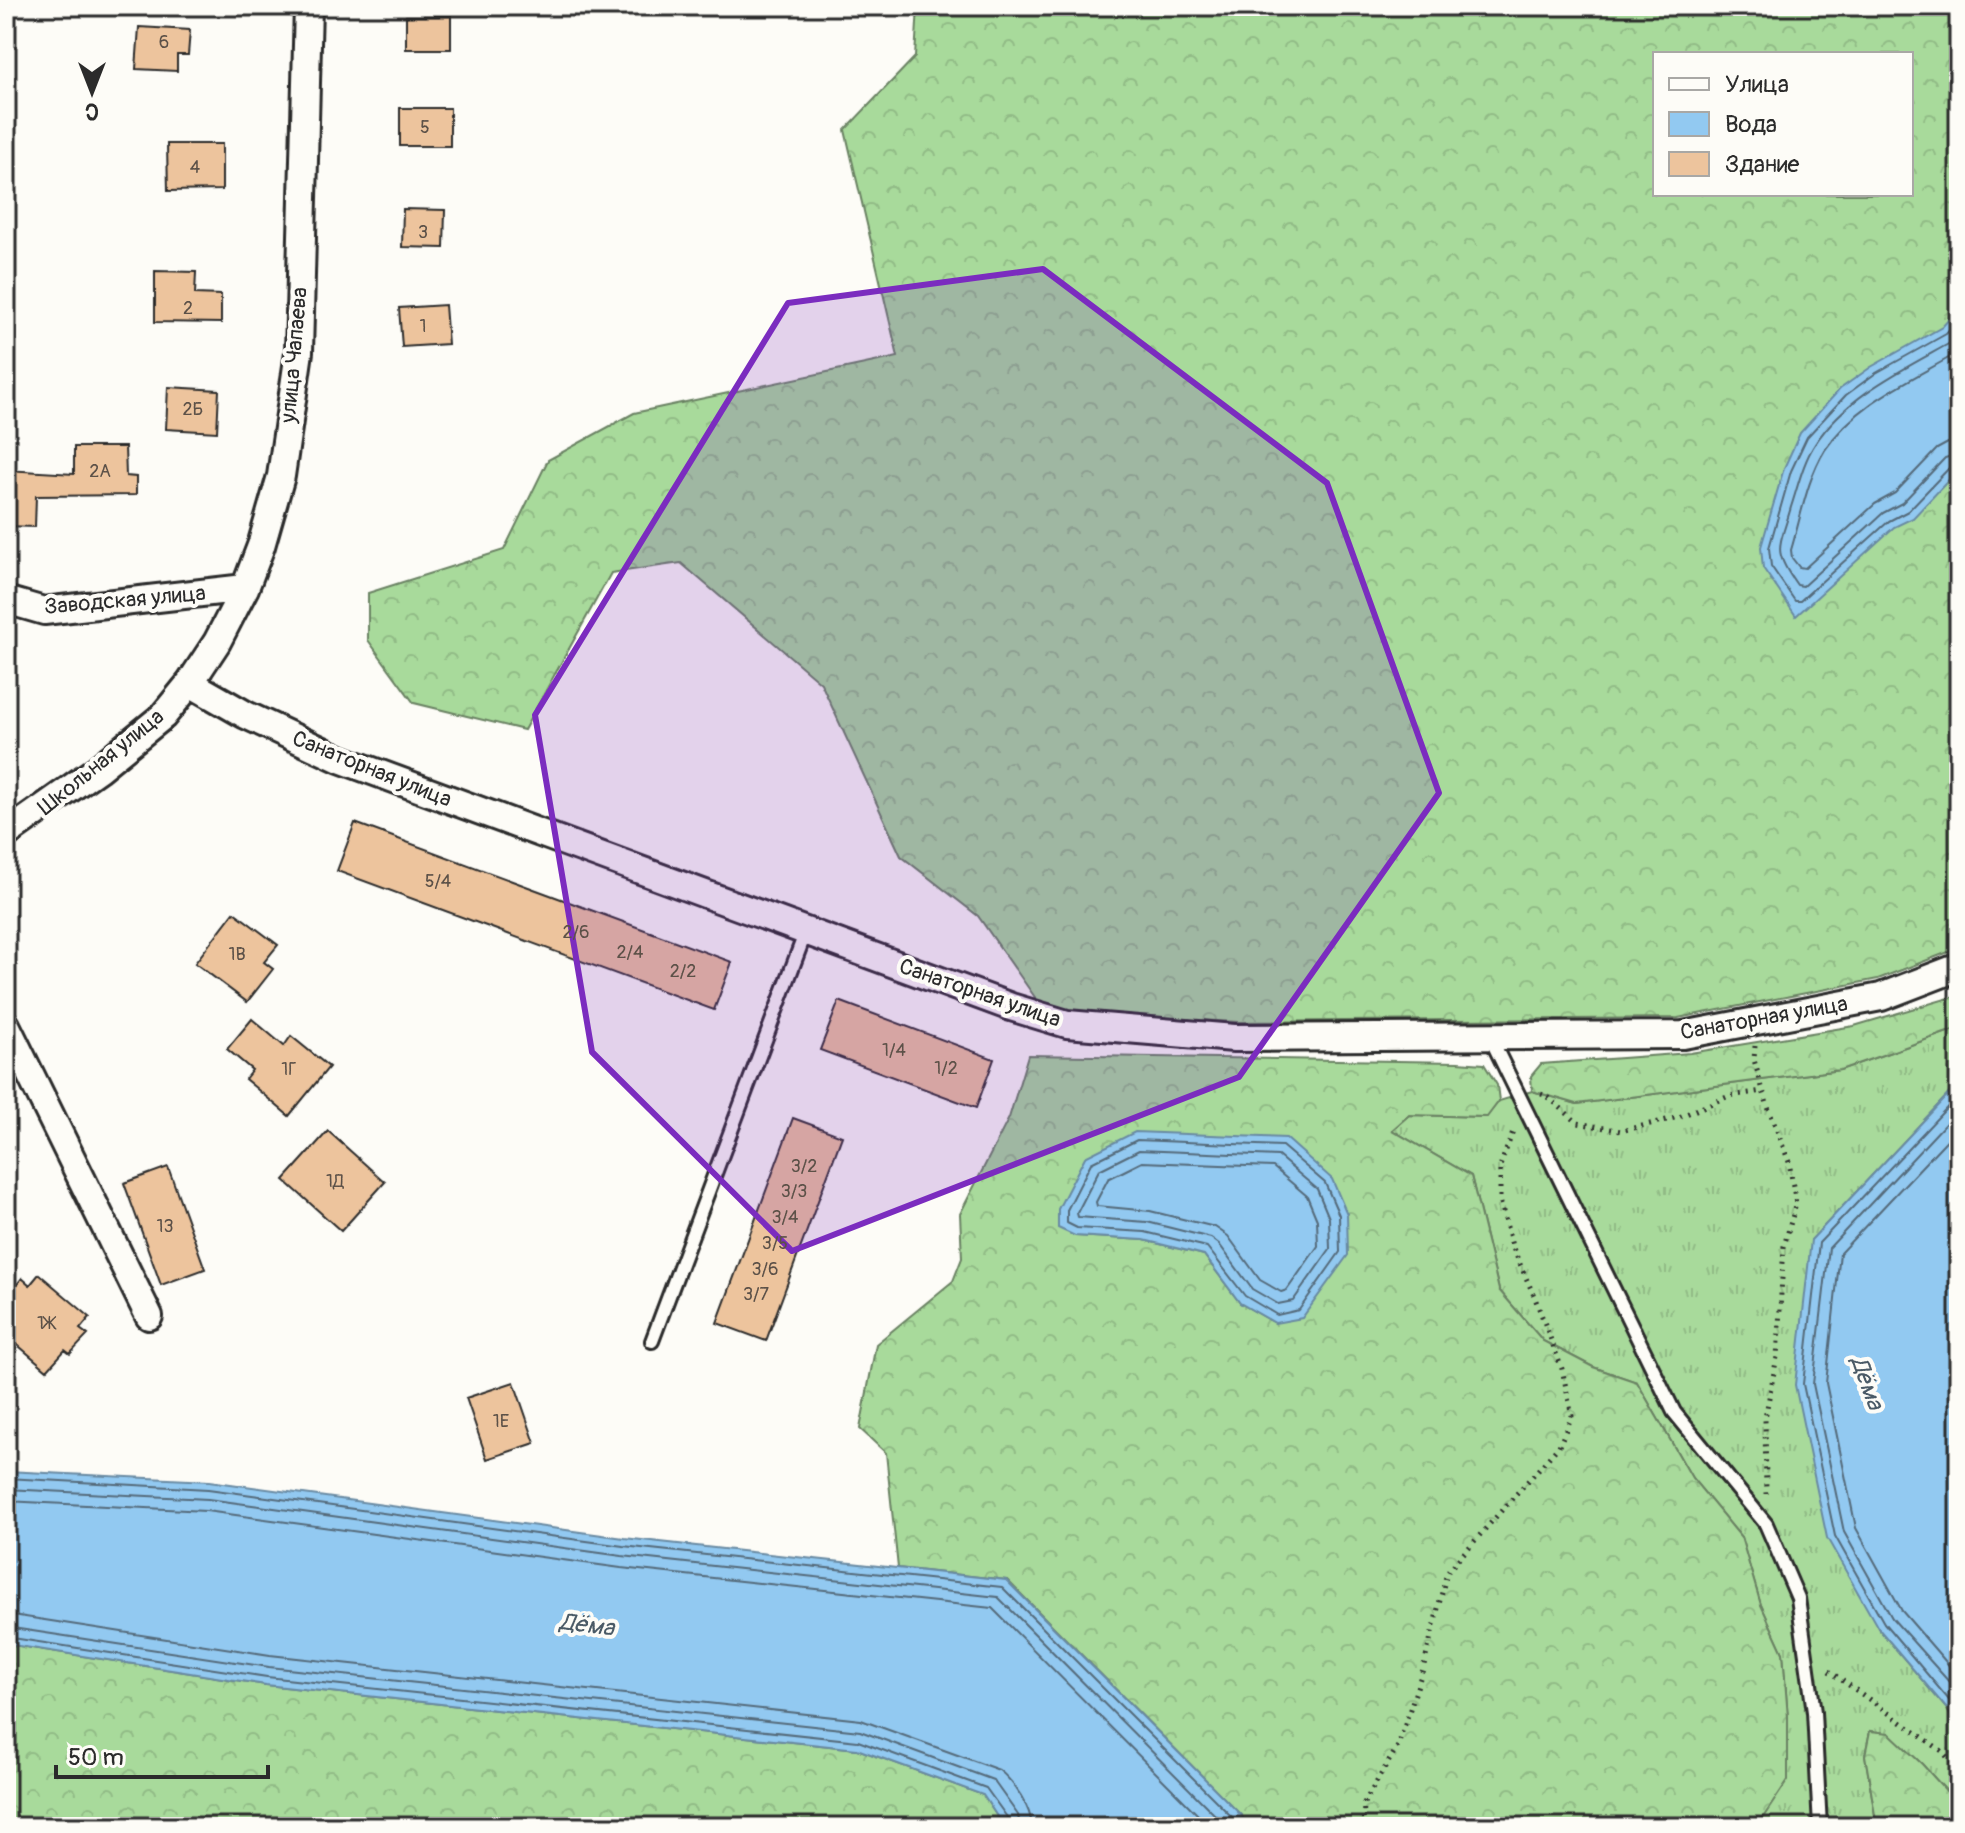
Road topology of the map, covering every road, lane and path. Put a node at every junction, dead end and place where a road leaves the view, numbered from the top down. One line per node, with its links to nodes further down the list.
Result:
1 (308, 6): 2 (street, улица Чапаева)
2 (245, 588): 3 (street, Заводская улица); 4 (street, улица Чапаева)
3 (6, 600)
4 (190, 683): 5 (street, Школьная улица); 6 (street, Санаторная улица)
5 (6, 834)
6 (806, 931): 10 (street, Санаторная улица); 15 (lane)
7 (1959, 967): 8 (street, Санаторная улица)
8 (1756, 1021): 10 (street, Санаторная улица); 12 (path)
9 (6, 1025): 14 (street)
10 (1490, 1037): 11 (lane)
11 (1513, 1085): 12 (path); 13 (lane)
12 (1763, 1091): 16 (path)
13 (1523, 1105): 16 (lane); 19 (path)
14 (149, 1316)
15 (652, 1341)
16 (1766, 1524): 17 (lane)
17 (1808, 1657): 18 (path); 20 (lane)
18 (1959, 1771)
19 (1363, 1827)
20 (1820, 1827)

